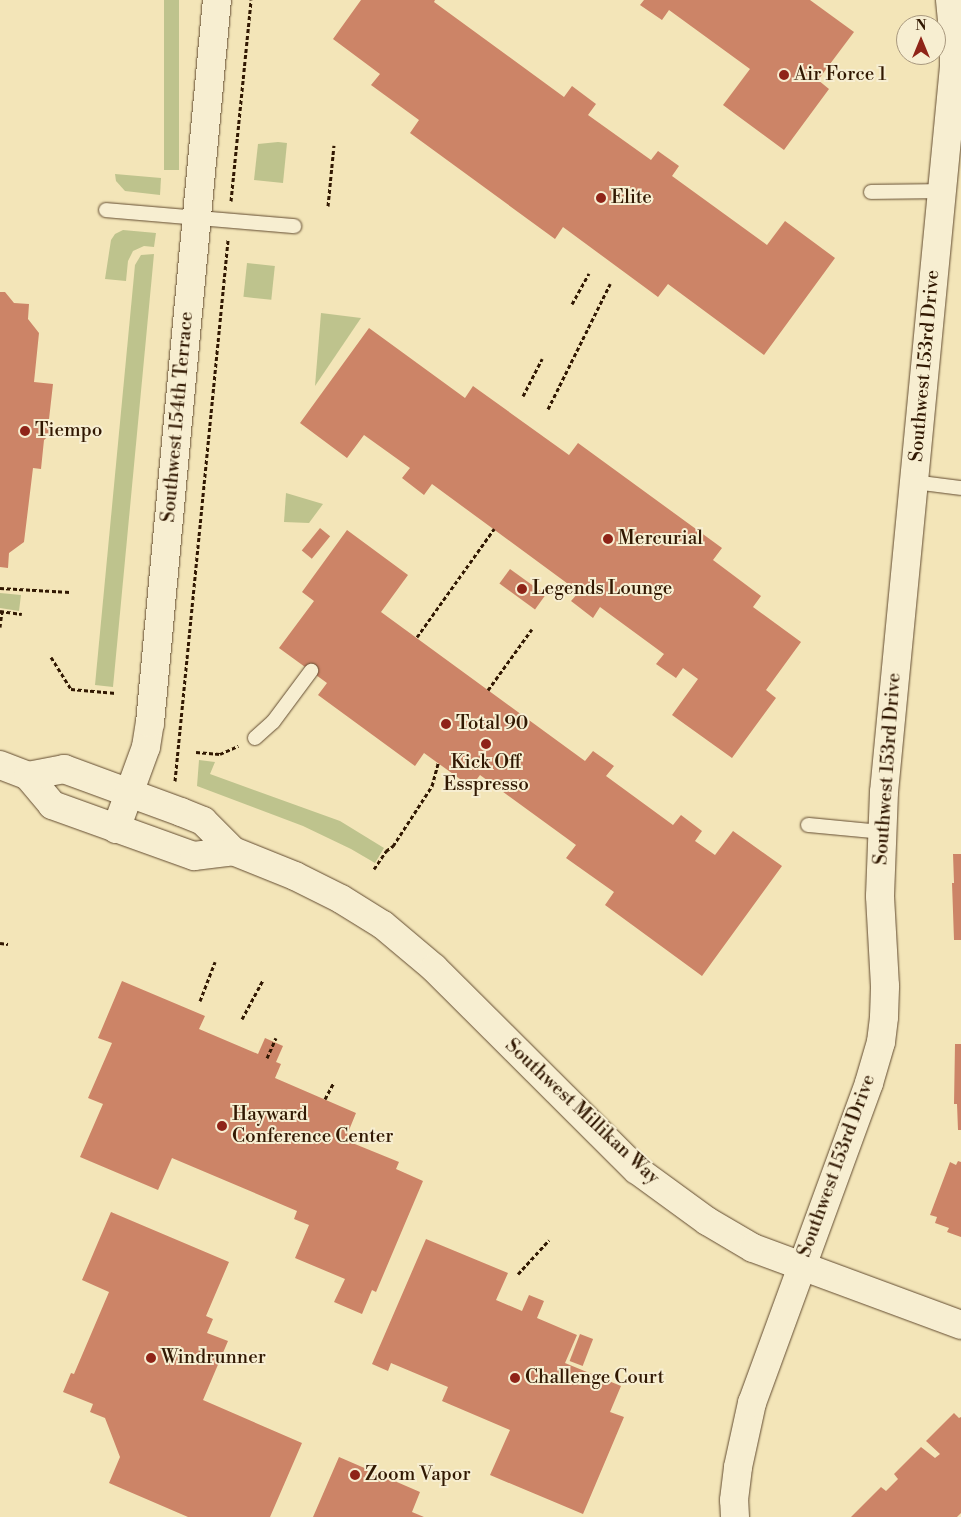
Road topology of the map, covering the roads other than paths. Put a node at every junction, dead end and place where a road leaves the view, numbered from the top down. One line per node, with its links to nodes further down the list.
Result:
1 (218, 0): 6 (street, Southwest 154th Terrace)
2 (950, 0): 3 (street, Southwest 153rd Drive)
3 (942, 190): 4 (lane); 8 (street, Southwest 153rd Drive)
4 (871, 192)
5 (106, 210): 6 (lane)
6 (196, 218): 7 (lane); 14 (street, Southwest 154th Terrace)
7 (294, 226)
8 (914, 482): 9 (lane); 17 (street, Southwest 153rd Drive)
9 (961, 488)
10 (311, 671): 11 (lane)
11 (254, 738)
12 (0, 765): 13 (street, Southwest Millikan Way)
13 (28, 776): 14 (street, Southwest Millikan Way); 16 (street, Southwest Millikan Way)
14 (130, 793): 16 (street, Southwest 154th Terrace); 18 (street, Southwest Millikan Way)
15 (808, 825): 17 (lane)
16 (116, 829): 18 (street, Southwest Millikan Way)
17 (882, 832): 19 (street, Southwest 153rd Drive)
18 (233, 851): 19 (street, Southwest Millikan Way)
19 (801, 1266): 20 (street, Southwest Millikan Way); 21 (street, Southwest 153rd Drive)
20 (961, 1325)
21 (735, 1517)

